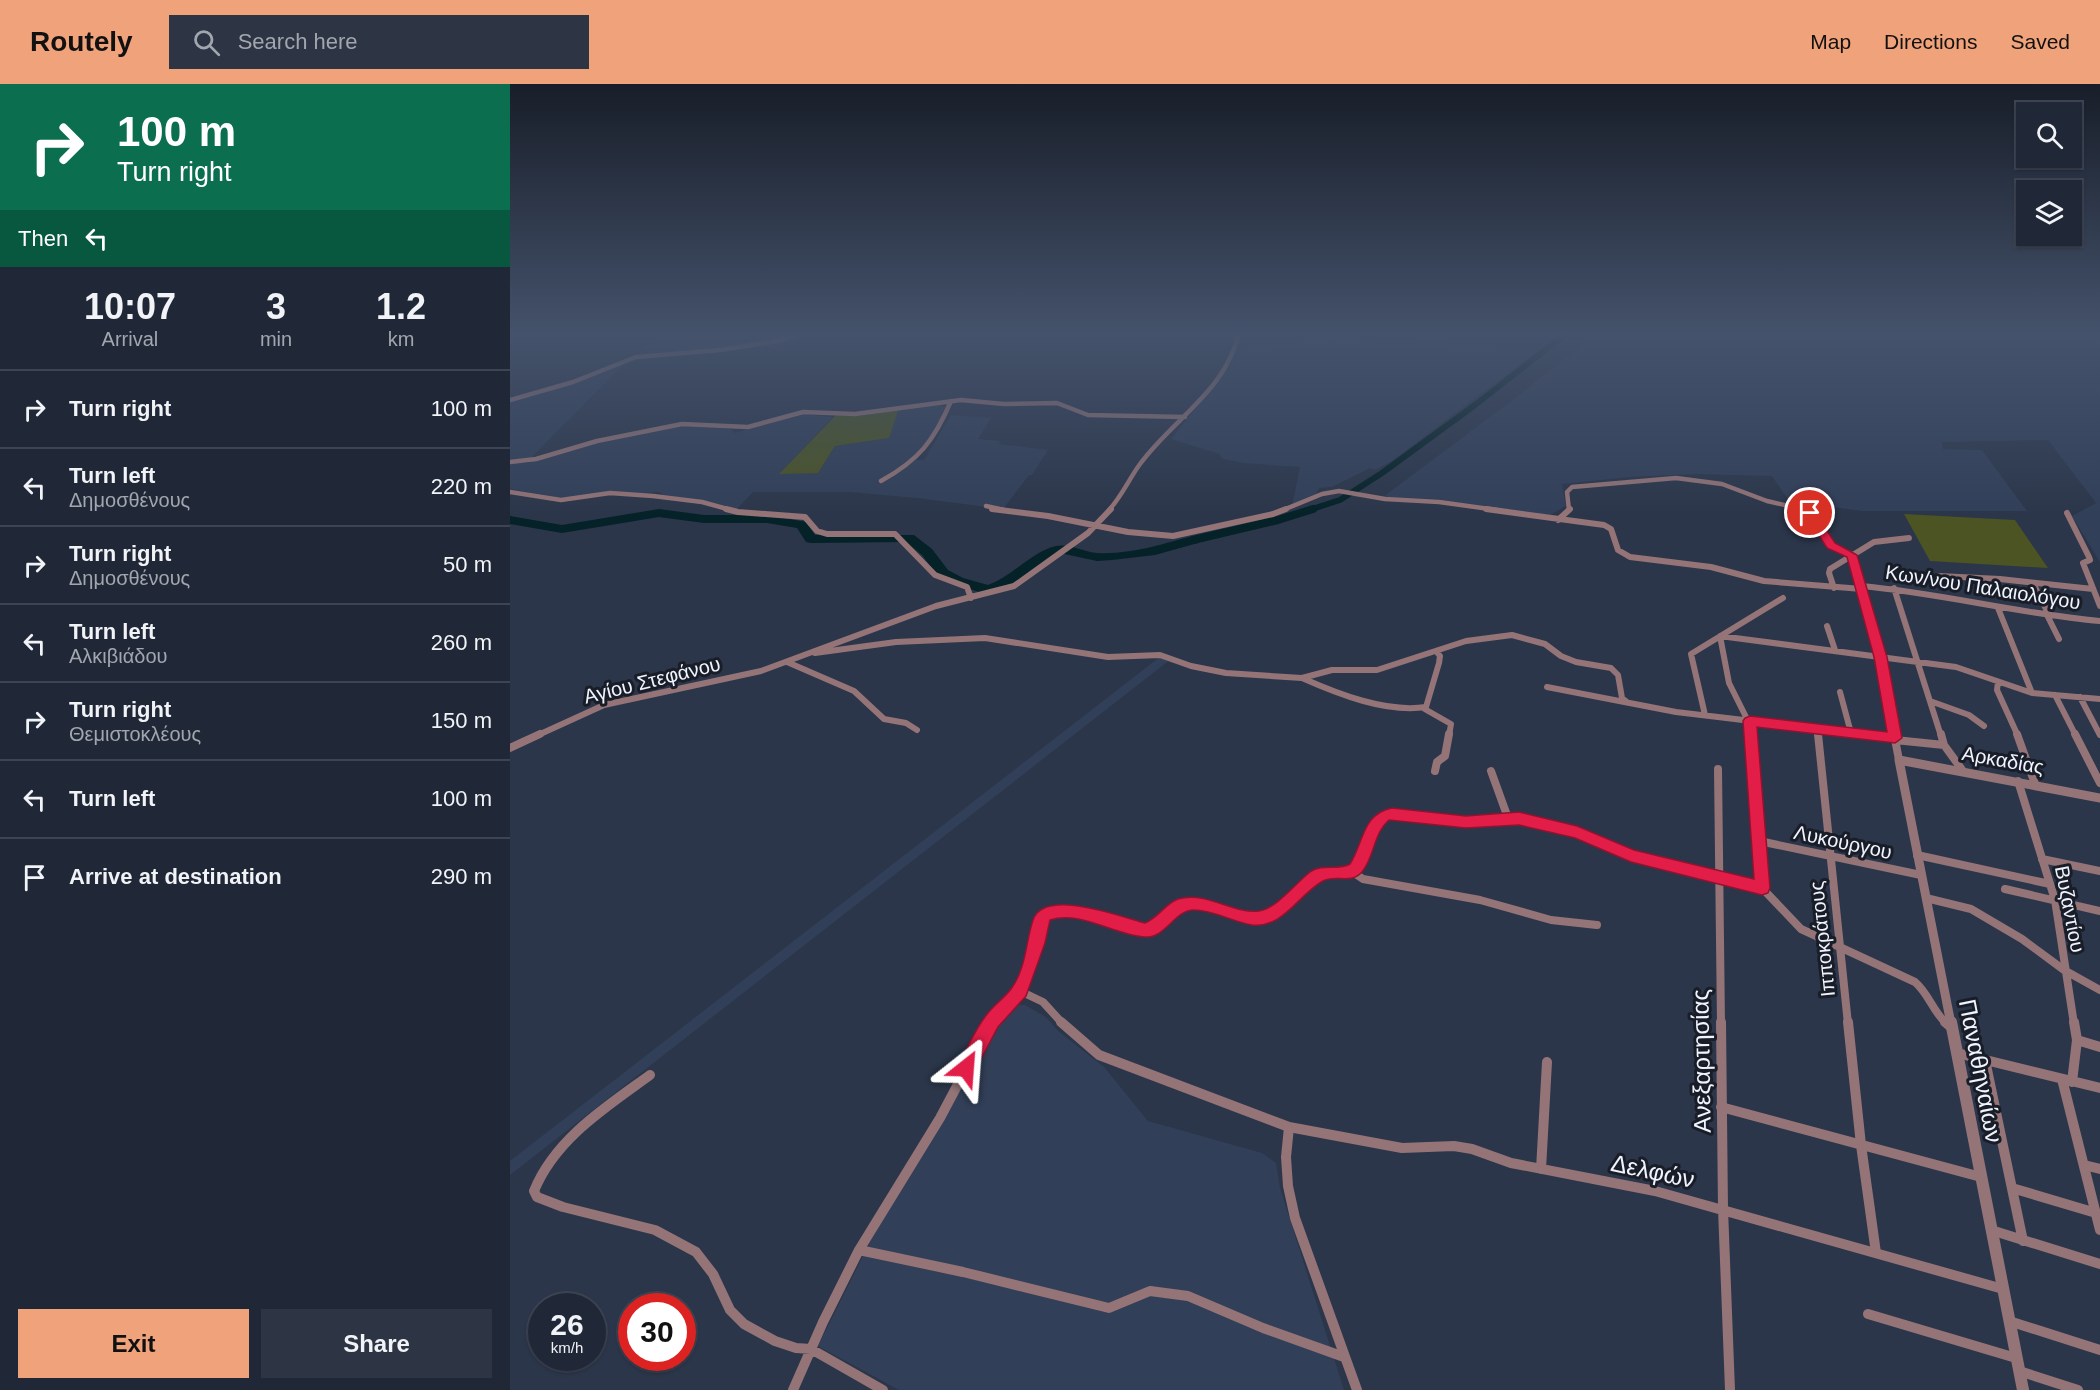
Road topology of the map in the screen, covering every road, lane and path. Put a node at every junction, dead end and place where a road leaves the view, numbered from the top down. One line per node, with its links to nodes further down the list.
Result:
1 (535, 393): 3 (street)
2 (1208, 393): 5 (street)
3 (510, 400)
4 (951, 401): 5 (street); 6 (street); 7 (street)
5 (1185, 417): 12 (street)
6 (510, 462)
7 (881, 481)
8 (510, 492): 21 (street)
9 (986, 506): 12 (street)
10 (2067, 513): 20 (street)
11 (1558, 520): 12 (street); 14 (street); 17 (street, Κων/νου Παλαιολόγου)
12 (1095, 527): 21 (street)
13 (1909, 537): 14 (street)
14 (1852, 555): 17 (street); 18 (street)
15 (1939, 576): 16 (street)
16 (2033, 583): 20 (street); 25 (street)
17 (1834, 588): 18 (street, Κων/νου Παλαιολόγου)
18 (1862, 588): 19 (street, Κων/νου Παλαιολόγου); 33 (street)
19 (1894, 588): 24 (street, Κων/νου Παλαιολόγου); 35 (street)
20 (2093, 589): 23 (street)
21 (971, 598): 32 (street)
22 (1783, 598): 28 (street)
23 (2100, 606)
24 (1998, 608): 25 (street, Κων/νου Παλαιολόγου); 40 (street)
25 (2049, 617): 26 (street, Κων/νου Παλαιολόγου); 29 (street)
26 (2100, 621)
27 (1827, 626): 30 (street)
28 (1720, 636): 30 (street); 47 (street); 48 (street)
29 (2059, 639)
30 (1835, 650): 33 (street)
31 (1436, 651): 36 (street); 45 (street); 46 (street)
32 (806, 654): 34 (street, Αγίου Στεφάνου); 36 (street)
33 (1880, 657): 35 (street); 54 (street)
34 (787, 662): 51 (street); 56 (street, Αγίου Στεφάνου)
35 (1917, 662): 37 (street); 44 (street)
36 (1302, 678): 46 (street)
37 (1998, 682): 40 (street); 64 (street)
38 (1547, 687): 45 (street)
39 (1840, 692): 52 (street)
40 (2032, 693): 41 (street)
41 (2055, 695): 42 (street); 63 (street)
42 (2080, 697): 43 (street); 53 (street)
43 (2100, 699)
44 (1930, 700): 49 (street); 55 (street)
45 (1627, 702): 47 (street)
46 (1423, 708): 59 (street)
47 (1705, 715): 48 (street)
48 (1749, 721): 50 (street); 67 (street)
49 (1984, 726)
50 (1817, 729): 52 (street); 69 (street, Ιπποκράτους)
51 (917, 730)
52 (1851, 733): 54 (street)
53 (2100, 735)
54 (1895, 739): 55 (street); 57 (street)
55 (1944, 745): 61 (street)
56 (510, 748)
57 (1899, 760): 61 (street, Αρκαδίας); 68 (street, Παναθηναίων)
58 (1718, 769): 74 (street, Ανεξαρτησίας)
59 (1435, 771)
60 (1491, 771): 66 (street)
61 (1963, 771): 62 (street, Αρκαδίας)
62 (2018, 781): 64 (street, Αρκαδίας); 70 (street, Βυζαντίου)
63 (2100, 783)
64 (2035, 784): 65 (street, Αρκαδίας)
65 (2100, 798)
66 (1508, 818): 72 (street); 74 (street)
67 (1759, 841): 69 (street, Λυκούργου); 76 (street)
68 (1917, 855): 73 (street, Παναθηναίων); 75 (street)
69 (1832, 856): 73 (street, Λυκούργου); 82 (street, Ιπποκράτους)
70 (2042, 859): 71 (street); 75 (street, Βυζαντίου)
71 (2100, 871)
72 (1351, 872): 81 (street); 85 (street)
73 (1921, 875): 78 (street, Παναθηναίων)
74 (1719, 876): 76 (street); 95 (street, Ανεξαρτησίας)
75 (2050, 884): 79 (street, Βυζαντίου)
76 (1762, 888): 82 (street)
77 (2005, 889): 79 (street)
78 (1926, 898): 83 (street); 86 (street, Παναθηναίων)
79 (2055, 900): 80 (street); 83 (street, Βυζαντίου)
80 (2100, 911)
81 (1597, 925)
82 (1841, 948): 86 (street); 97 (street, Ιπποκράτους)
83 (2064, 970): 84 (street); 87 (street, Βυζαντίου)
84 (2100, 990)
85 (1020, 991): 96 (street, Δελφών); 108 (street)
86 (1952, 1028): 89 (street, Παναθηναίων)
87 (2077, 1040): 88 (street); 93 (street, Βυζαντίου)
88 (2100, 1047)
89 (1956, 1053): 90 (street); 101 (street, Παναθηναίων)
90 (1985, 1060): 93 (street); 102 (street)
91 (1547, 1062): 99 (street)
92 (650, 1075): 114 (street)
93 (2067, 1080): 94 (street); 98 (street, Βυζαντίου)
94 (2100, 1088)
95 (1721, 1107): 97 (street); 103 (street, Ανεξαρτησίας)
96 (1289, 1127): 99 (street, Δελφών); 116 (street)
97 (1861, 1145): 101 (street); 109 (street, Ιπποκράτους)
98 (2084, 1165): 100 (street); 104 (street, Βυζαντίου)
99 (1541, 1169): 103 (street, Δελφών)
100 (2100, 1169)
101 (1981, 1177): 105 (street, Παναθηναίων)
102 (2012, 1188): 104 (street); 107 (street)
103 (1723, 1209): 109 (street, Δελφών); 122 (street, Ανεξαρτησίας)
104 (2096, 1213): 106 (street, Βυζαντίου)
105 (1991, 1230): 107 (street); 111 (street, Παναθηναίων)
106 (2100, 1230)
107 (2023, 1240): 110 (street)
108 (860, 1250): 114 (street); 116 (street)
109 (1876, 1253): 111 (street, Δελφών)
110 (2100, 1264)
111 (2003, 1289): 113 (street, Παναθηναίων)
112 (1868, 1314): 117 (street)
113 (2009, 1321): 115 (street); 117 (street, Παναθηναίων)
114 (811, 1349): 119 (street); 120 (street)
115 (2100, 1350)
116 (1344, 1357): 121 (street)
117 (2016, 1358): 118 (street, Παναθηναίων)
118 (2019, 1371): 123 (street, Παναθηναίων); 124 (street)
119 (793, 1390)
120 (883, 1390)
121 (1357, 1390)
122 (1730, 1390)
123 (2023, 1390)
124 (2078, 1390)

